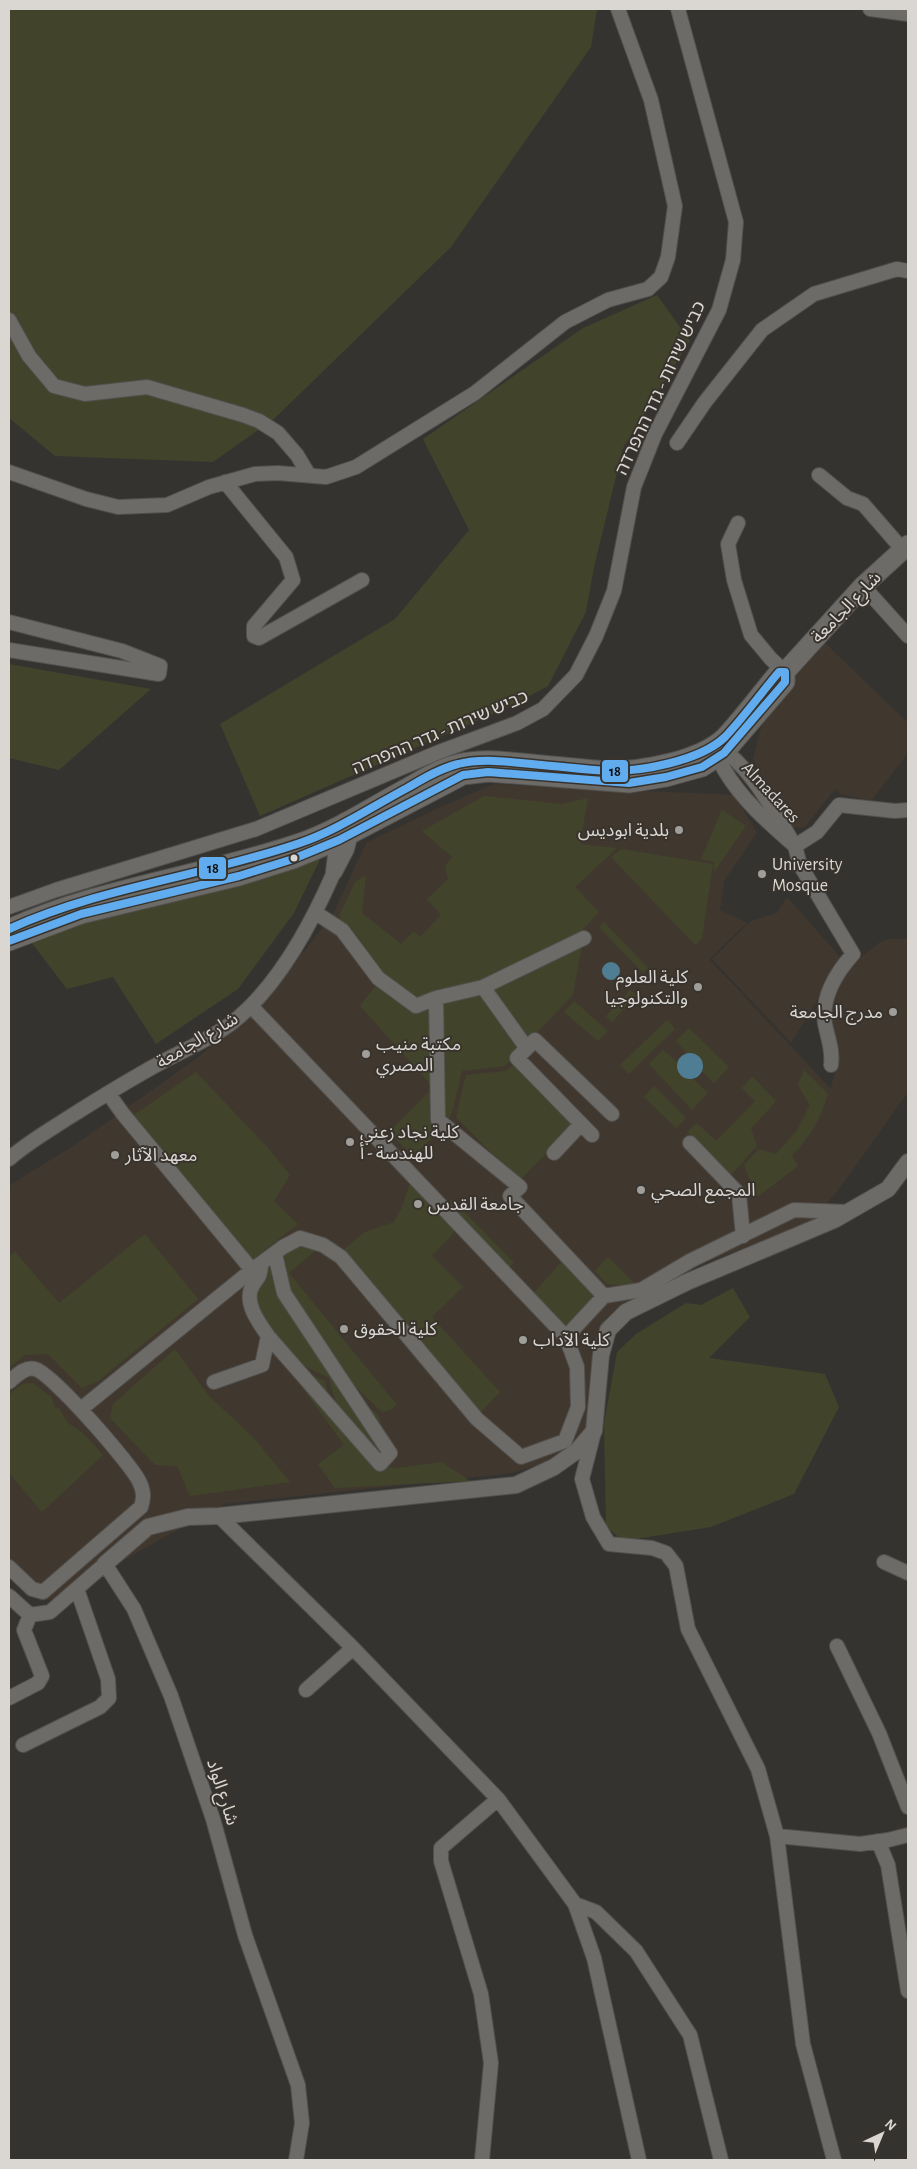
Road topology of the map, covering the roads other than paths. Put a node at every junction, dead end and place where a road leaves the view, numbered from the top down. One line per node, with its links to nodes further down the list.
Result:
1 (618, 9): 9 (street)
2 (678, 9): 25 (street, כביש שירות - גדר ההפרדה)
3 (870, 9): 4 (street)
4 (908, 14)
5 (908, 271): 7 (street)
6 (9, 320): 9 (street)
7 (677, 443)
8 (9, 472): 11 (street)
9 (310, 475): 11 (street)
10 (819, 475): 13 (street)
11 (225, 482): 14 (street)
12 (738, 523): 19 (street)
13 (906, 547): 15 (main road, شارع الجامعة)
14 (362, 580)
15 (863, 586): 17 (street); 19 (main road, شارع الجامعة)
16 (9, 622): 18 (street)
17 (908, 636)
18 (9, 650)
19 (786, 672): 20 (main road, شارع الجامعة)
20 (720, 751): 22 (main road, شارع الجامعة); 23 (street, Almadares)
21 (908, 810): 23 (street, Almadares)
22 (345, 831): 24 (street, شارع الجامعة); 27 (main road); 29 (main road)
23 (795, 846): 34 (street)
24 (334, 872): 26 (street, شارع الجامعة)
25 (9, 907)
26 (316, 913): 31 (street); 32 (street, شارع الجامعة)
27 (9, 929)
28 (584, 938): 30 (street)
29 (9, 941)
30 (484, 987): 31 (street); 33 (street)
31 (436, 998): 47 (street)
32 (251, 1006): 35 (street, شارع الجامعة); 49 (street)
33 (526, 1047): 36 (street); 37 (street)
34 (831, 1065)
35 (108, 1093): 41 (street, شارع الجامعة); 46 (street)
36 (612, 1114)
37 (581, 1124): 38 (street); 40 (street)
38 (592, 1135)
39 (690, 1143): 44 (street)
40 (554, 1153)
41 (9, 1159)
42 (908, 1162): 43 (street)
43 (848, 1212): 44 (street); 53 (street)
44 (743, 1236): 47 (street)
45 (275, 1254): 46 (street); 48 (street); 49 (street)
46 (257, 1267): 48 (street); 52 (street)
47 (604, 1296): 49 (street)
48 (268, 1336): 51 (street)
49 (566, 1337)
50 (9, 1382): 52 (street)
51 (214, 1382)
52 (81, 1409): 57 (street)
53 (594, 1431): 54 (street); 70 (street)
54 (219, 1516): 56 (street); 63 (street)
55 (884, 1562): 58 (street)
56 (104, 1564): 59 (street); 74 (street, شارع الواد)
57 (9, 1567)
58 (908, 1573)
59 (77, 1589): 61 (street); 66 (street)
60 (9, 1596): 61 (street)
61 (30, 1615): 65 (street)
62 (837, 1646): 68 (street)
63 (353, 1648): 64 (street); 67 (street)
64 (306, 1690)
65 (9, 1698)
66 (22, 1745)
67 (498, 1799): 72 (street); 75 (street)
68 (908, 1808)
69 (908, 1835): 71 (street)
70 (777, 1836): 71 (street); 78 (street)
71 (878, 1841): 73 (street)
72 (574, 1904): 76 (street); 77 (street)
73 (908, 1991)
74 (296, 2160)
75 (482, 2160)
76 (639, 2160)
77 (721, 2160)
78 (834, 2160)

